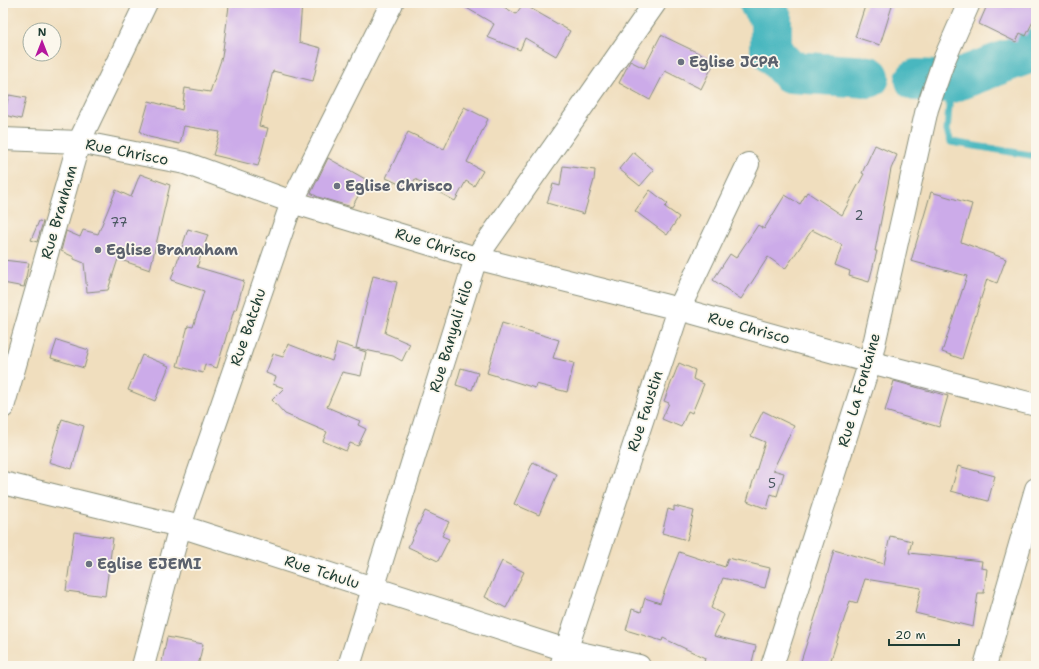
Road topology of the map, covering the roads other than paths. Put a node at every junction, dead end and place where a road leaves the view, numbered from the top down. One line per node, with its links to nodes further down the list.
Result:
1 (146, 3): 6 (street, Rue Branham)
2 (392, 3): 8 (street, Rue Batchu)
3 (655, 3): 9 (street, Rue Banyali kilo)
4 (969, 3): 11 (street, Rue La Fontaine)
5 (3, 139): 6 (street, Rue Chrisco)
6 (79, 142): 8 (street, Rue Chrisco); 13 (street, Rue Branham)
7 (748, 164): 10 (street, Rue Faustin)
8 (292, 202): 9 (street, Rue Chrisco); 16 (street, Rue Batchu)
9 (476, 258): 10 (street, Rue Chrisco); 17 (street, Rue Banyali kilo)
10 (679, 309): 11 (street, Rue Chrisco); 18 (street, Rue Faustin)
11 (870, 362): 12 (street, Rue Chrisco); 22 (street, Rue La Fontaine)
12 (1036, 404)
13 (3, 407)
14 (3, 483): 16 (street, Rue Tchulu)
15 (1036, 489): 23 (street)
16 (180, 526): 17 (street, Rue Tchulu); 19 (street, Rue Batchu)
17 (372, 588): 18 (street, Rue Tchulu); 20 (street, Rue Banyali kilo)
18 (563, 658): 21 (street, Rue Tchulu)
19 (143, 666)
20 (349, 666)
21 (639, 666)
22 (772, 666)
23 (985, 666)

